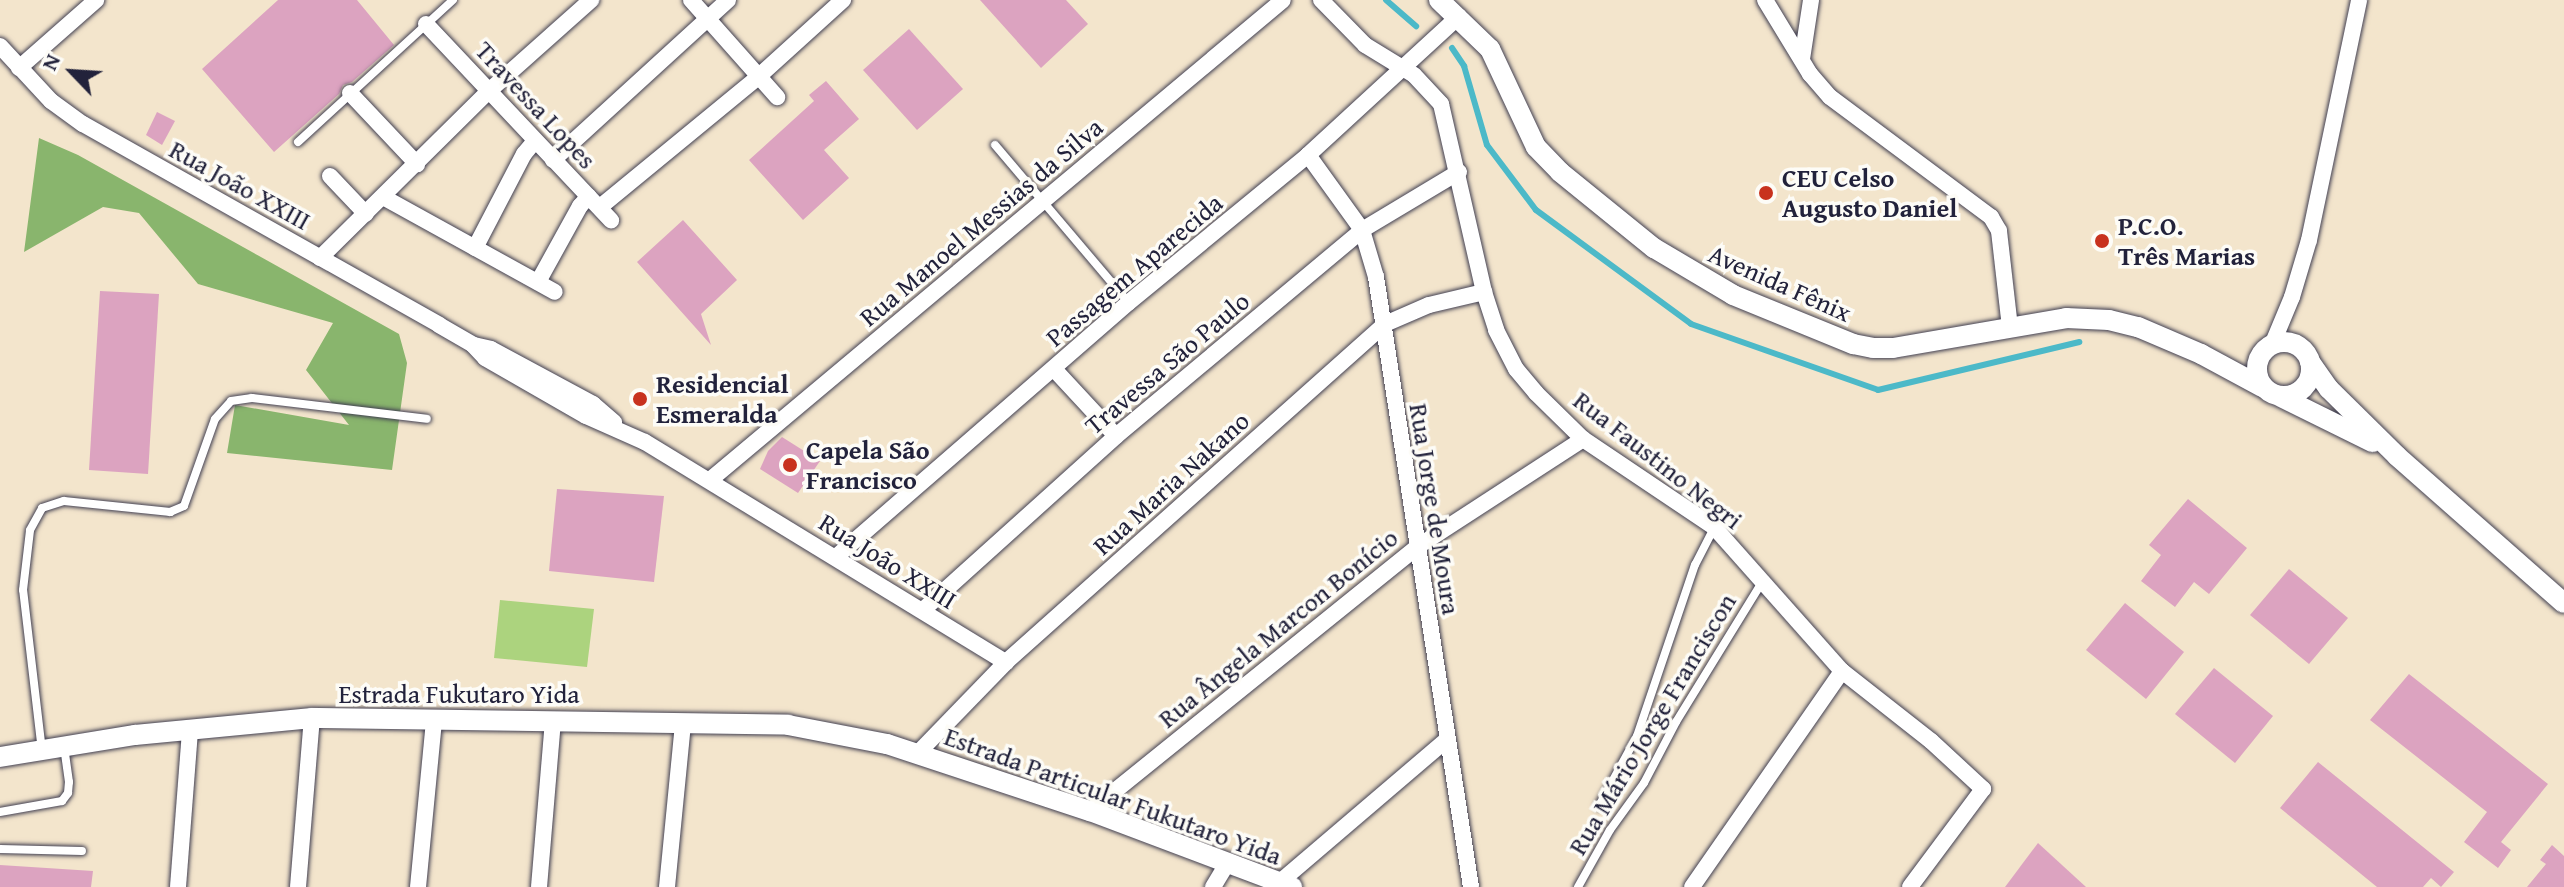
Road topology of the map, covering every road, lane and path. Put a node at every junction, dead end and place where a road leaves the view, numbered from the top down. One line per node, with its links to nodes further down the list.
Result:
1 (96, 0): 19 (street)
2 (453, 0): 15 (lane)
3 (691, 0): 14 (street)
4 (728, 0): 14 (street)
5 (843, 0): 21 (street)
6 (1283, 0): 34 (street, Rua Manoel Messias da Silva)
7 (1321, 0): 20 (street, Rua Faustino Negri)
8 (1439, 0): 13 (street, Avenida Fênix)
9 (1765, 0): 16 (street)
10 (1810, 0): 16 (street); 18 (street)
11 (2359, 0): 46 (street)
12 (581, 3): 22 (street)
13 (1459, 16): 20 (street, Passagem Aparecida); 45 (street, Avenida Fênix)
14 (708, 18): 21 (street); 29 (street)
15 (426, 24): 22 (street, Travessa Lopes); 23 (lane)
16 (1782, 27): 18 (street)
17 (0, 46): 19 (street, Rua João XXIII)
18 (1802, 59): 45 (street)
19 (19, 68): 39 (street, Rua João XXIII)
20 (1401, 68): 28 (street, Passagem Aparecida); 31 (street, Rua Faustino Negri)
21 (758, 77): 24 (street); 35 (street)
22 (489, 91): 25 (street, Travessa Lopes); 30 (street)
23 (350, 93): 26 (lane); 30 (street)
24 (777, 97)
25 (535, 141): 29 (street, Travessa Lopes); 38 (street)
26 (298, 142)
27 (995, 145): 34 (lane)
28 (1308, 155): 37 (street, Rua Jorge de Moura); 43 (street, Passagem Aparecida)
29 (553, 160): 35 (street, Travessa Lopes)
30 (417, 164): 33 (street)
31 (1459, 172): 37 (street, Travessa São Paulo); 42 (street, Rua Faustino Negri)
32 (330, 176): 36 (street)
33 (383, 197): 36 (street); 38 (street)
34 (1042, 201): 43 (lane); 55 (street, Rua Manoel Messias da Silva)
35 (600, 208): 40 (street)
36 (366, 214): 39 (street)
37 (1362, 230): 44 (street, Rua Jorge de Moura); 52 (street, Travessa São Paulo)
38 (475, 248): 40 (street)
39 (320, 258): 55 (street, Rua João XXIII)
40 (538, 282): 41 (street)
41 (555, 292)
42 (1484, 292): 44 (street, Rua Maria Nakano); 53 (street, Rua Faustino Negri)
43 (1128, 303): 49 (street, Passagem Aparecida)
44 (1385, 324): 57 (street, Rua Jorge de Moura); 62 (street, Rua Maria Nakano)
45 (2010, 327): 47 (street, Avenida Fênix)
46 (2267, 349): 47 (street); 48 (street); 50 (street)
47 (2216, 361): 50 (street, Avenida Fênix)
48 (2310, 362): 50 (street); 54 (street)
49 (1054, 369): 52 (street); 58 (street, Passagem Aparecida)
50 (2272, 392): 54 (street, Avenida Fênix)
51 (427, 419): 71 (lane)
52 (1116, 436): 61 (street, Travessa São Paulo)
53 (1583, 439): 56 (street, Rua Faustino Negri); 57 (street, Rua Ângela Marcon Bonício)
54 (2397, 456): 60 (street)
55 (710, 480): 58 (street, Rua João XXIII)
56 (1714, 527): 59 (street, Rua Faustino Negri); 74 (lane)
57 (1417, 547): 69 (street, Rua Jorge de Moura); 75 (street, Rua Ângela Marcon Bonício)
58 (837, 556): 61 (street, Rua João XXIII)
59 (1762, 582): 63 (street, Rua Faustino Negri); 88 (lane, Rua Mário Jorge Franciscon)
60 (2564, 603)
61 (923, 610): 62 (street, Rua João XXIII)
62 (1006, 662): 72 (street, Rua Maria Nakano)
63 (1842, 671): 89 (street); 90 (street, Rua Faustino Negri)
64 (312, 718): 65 (street, Estrada Fukutaro Yida); 68 (street, Estrada Fukutaro Yida); 82 (street)
65 (434, 721): 66 (street, Estrada Fukutaro Yida); 83 (street)
66 (553, 722): 67 (street, Estrada Fukutaro Yida); 84 (street)
67 (683, 723): 72 (street, Estrada Fukutaro Yida); 85 (street)
68 (190, 730): 70 (street, Estrada Fukutaro Yida); 81 (street)
69 (1446, 740): 80 (street); 87 (street, Rua Jorge de Moura)
70 (64, 748): 71 (street, Estrada Fukutaro Yida); 76 (lane)
71 (43, 752): 73 (street, Estrada Fukutaro Yida)
72 (917, 754): 75 (street, Estrada Particular Fukutaro Yida)
73 (0, 757)
74 (1599, 806)
75 (1090, 811): 79 (street, Estrada Particular Fukutaro Yida)
76 (0, 812)
77 (0, 849): 78 (lane)
78 (82, 851)
79 (1228, 862): 80 (street, Estrada Particular Fukutaro Yida); 86 (street)
80 (1286, 884)
81 (178, 887)
82 (298, 887)
83 (418, 887)
84 (539, 887)
85 (667, 887)
86 (1213, 887)
87 (1471, 887)
88 (1578, 887)
89 (1692, 887)
90 (1910, 887)

